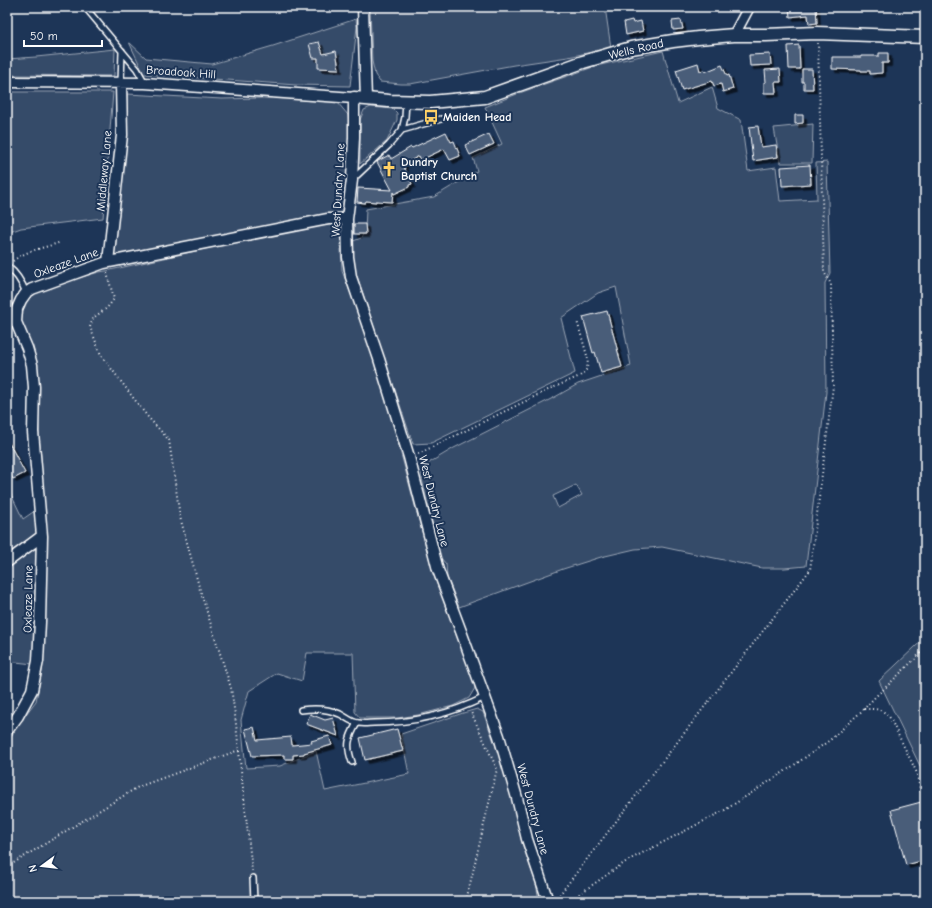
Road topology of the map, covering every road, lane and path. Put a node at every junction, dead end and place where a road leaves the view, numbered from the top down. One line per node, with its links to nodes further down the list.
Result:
1 (85, 7): 7 (lane)
2 (363, 7): 12 (street)
3 (749, 7): 5 (street)
4 (817, 33): 5 (street, Wells Road); 6 (street, Wells Road); 42 (path)
5 (734, 35): 13 (street, Wells Road)
6 (925, 37)
7 (122, 51): 9 (lane); 10 (lane)
8 (7, 82): 9 (street, Broadoak Hill)
9 (121, 82): 10 (street, Broadoak Hill); 20 (street, Middleway Lane)
10 (145, 83): 11 (street, Broadoak Hill)
11 (354, 98): 12 (street, Wells Road); 16 (street, West Dundry Lane)
12 (366, 99): 13 (street, Wells Road)
13 (406, 102): 15 (lane)
14 (441, 119): 15 (lane)
15 (402, 130): 16 (lane)
16 (352, 180): 17 (street, West Dundry Lane)
17 (347, 219): 20 (street, Oxleaze Lane); 24 (street, West Dundry Lane)
18 (60, 242): 19 (path)
19 (12, 261)
20 (106, 262): 22 (street, Oxleaze Lane); 34 (path)
21 (7, 266): 22 (lane)
22 (26, 293): 25 (street, Oxleaze Lane)
23 (577, 321): 24 (path)
24 (409, 457): 28 (street, West Dundry Lane)
25 (42, 536): 26 (street); 33 (street, Oxleaze Lane)
26 (7, 562)
27 (925, 649): 30 (path)
28 (485, 697): 29 (lane); 41 (street, West Dundry Lane)
29 (469, 704): 32 (lane); 40 (path)
30 (864, 709): 36 (path); 43 (path)
31 (301, 710): 32 (lane)
32 (357, 723): 35 (lane)
33 (7, 731)
34 (239, 750): 37 (path); 38 (path)
35 (352, 762)
36 (921, 793)
37 (7, 867)
38 (253, 878): 39 (lane)
39 (254, 901)
40 (466, 901)
41 (548, 901)
42 (555, 901)
43 (569, 901)

